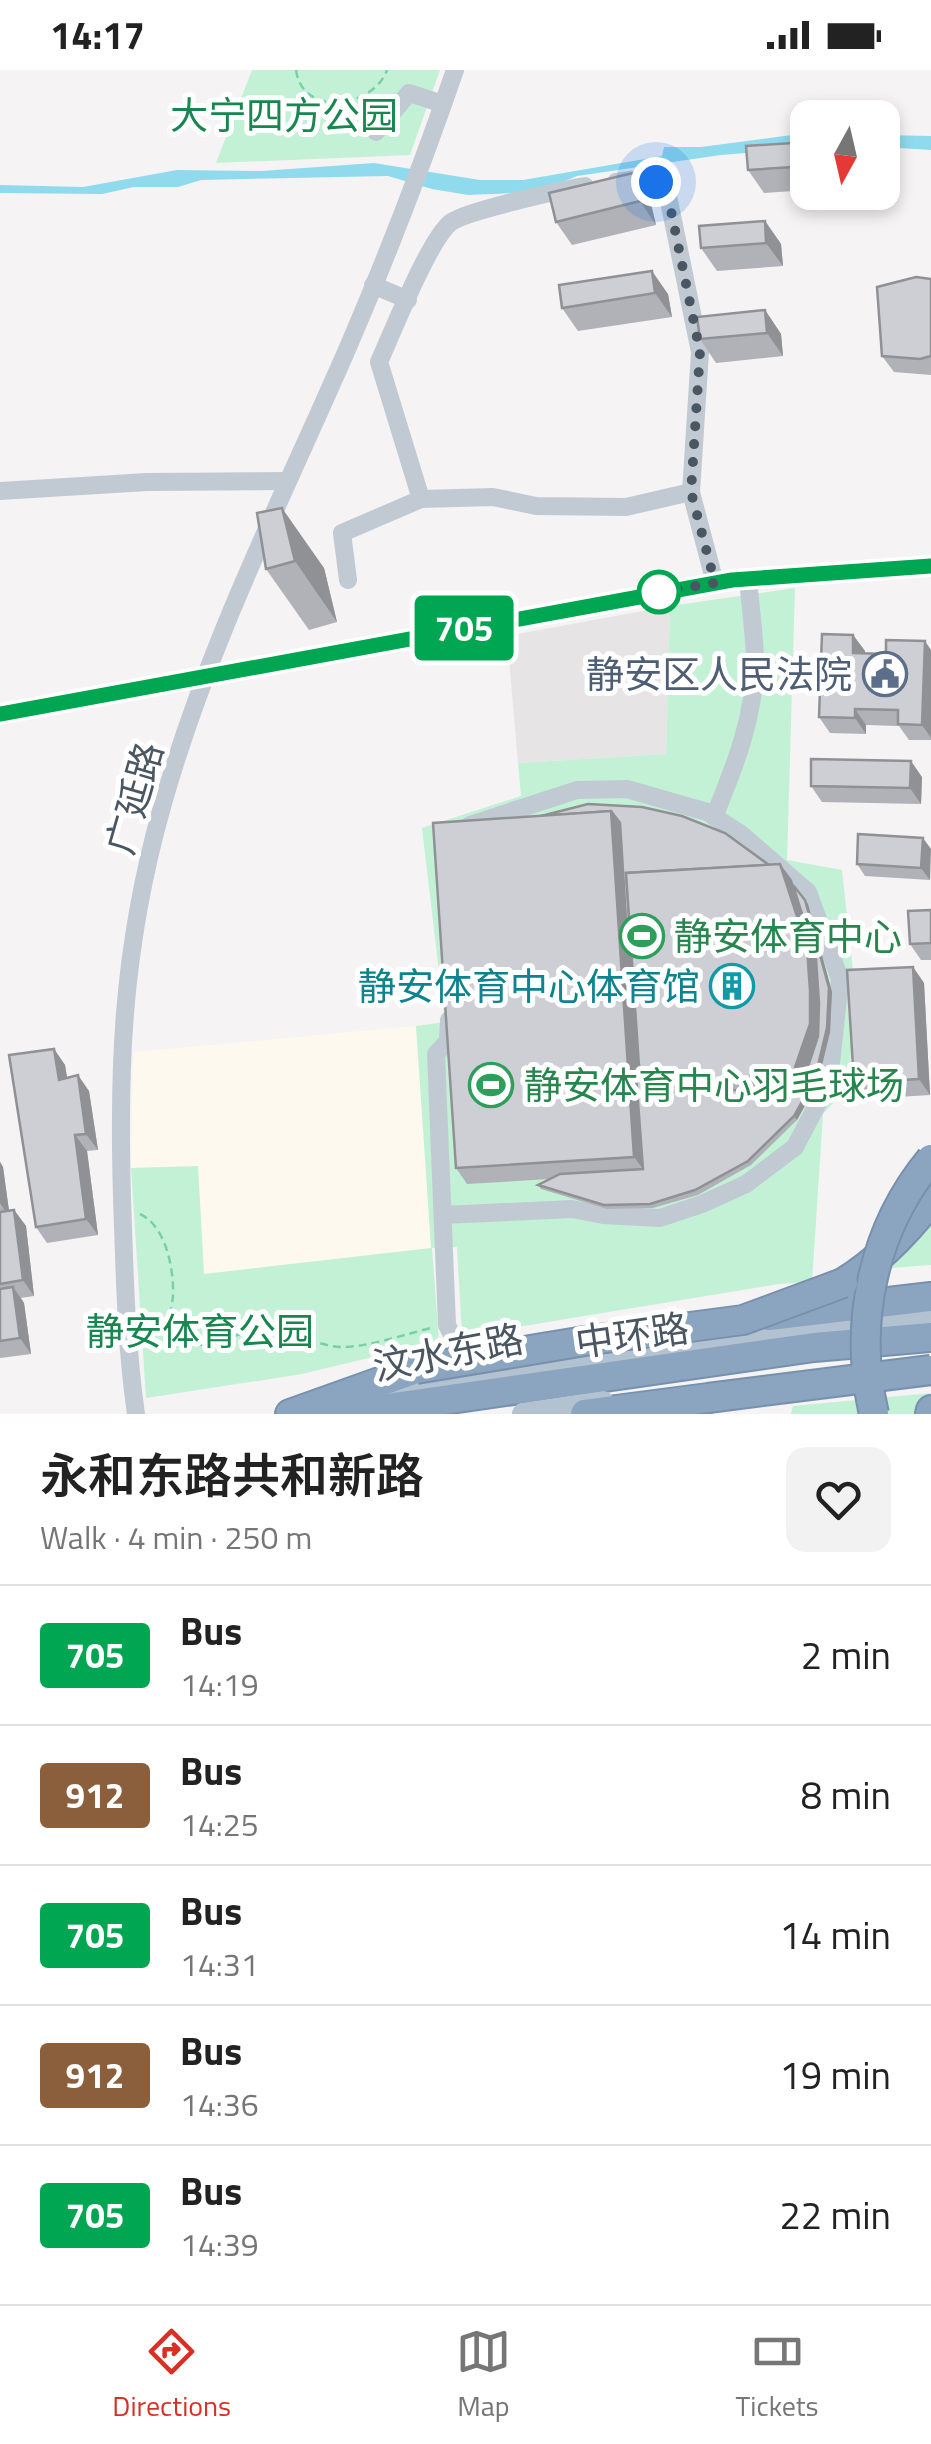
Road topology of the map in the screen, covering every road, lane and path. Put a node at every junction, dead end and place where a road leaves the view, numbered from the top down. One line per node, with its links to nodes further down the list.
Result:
1 (296, 70): 2 (path)
2 (388, 70)
3 (455, 70): 4 (street, 广延路)
4 (444, 104): 5 (street); 6 (street, 广延路)
5 (376, 132)
6 (373, 285): 7 (street); 8 (street, 广延路)
7 (408, 300): 10 (street); 11 (street)
8 (288, 480): 9 (street); 16 (street, 广延路)
9 (0, 491)
10 (691, 492): 11 (street); 15 (street)
11 (421, 500): 14 (street)
12 (931, 566): 13 (street)
13 (748, 578): 15 (street); 18 (street)
14 (348, 580)
15 (715, 583): 16 (street)
16 (204, 675): 17 (street); 24 (street, 广延路)
17 (0, 714)
18 (714, 817): 19 (street); 23 (street)
19 (450, 831)
20 (447, 1004): 23 (street)
21 (931, 1159): 44 (highway, bridge)
22 (931, 1200): 27 (highway, bridge)
23 (443, 1215): 28 (street)
24 (122, 1216): 28 (path); 36 (street, 广延路)
25 (931, 1297): 27 (highway, bridge)
26 (931, 1316): 32 (main road, 汶水东路)
27 (743, 1320): 37 (highway, bridge)
28 (447, 1325): 32 (street)
29 (931, 1340): 39 (highway, 中环路); 40 (main road, 汶水东路)
30 (931, 1357): 34 (main road, 汶水东路)
31 (931, 1370): 35 (highway, 中环路, bridge)
32 (474, 1378): 38 (main road, 汶水东路)
33 (931, 1379): 34 (main road, 汶水东路)
34 (693, 1390): 35 (main road, 汶水东路)
35 (566, 1412): 41 (main road, 汶水东路)
36 (136, 1414)
37 (290, 1414)
38 (337, 1414)
39 (345, 1414)
40 (411, 1414)
41 (523, 1414)
42 (628, 1414): 43 (highway)
43 (671, 1414)
44 (874, 1414)

